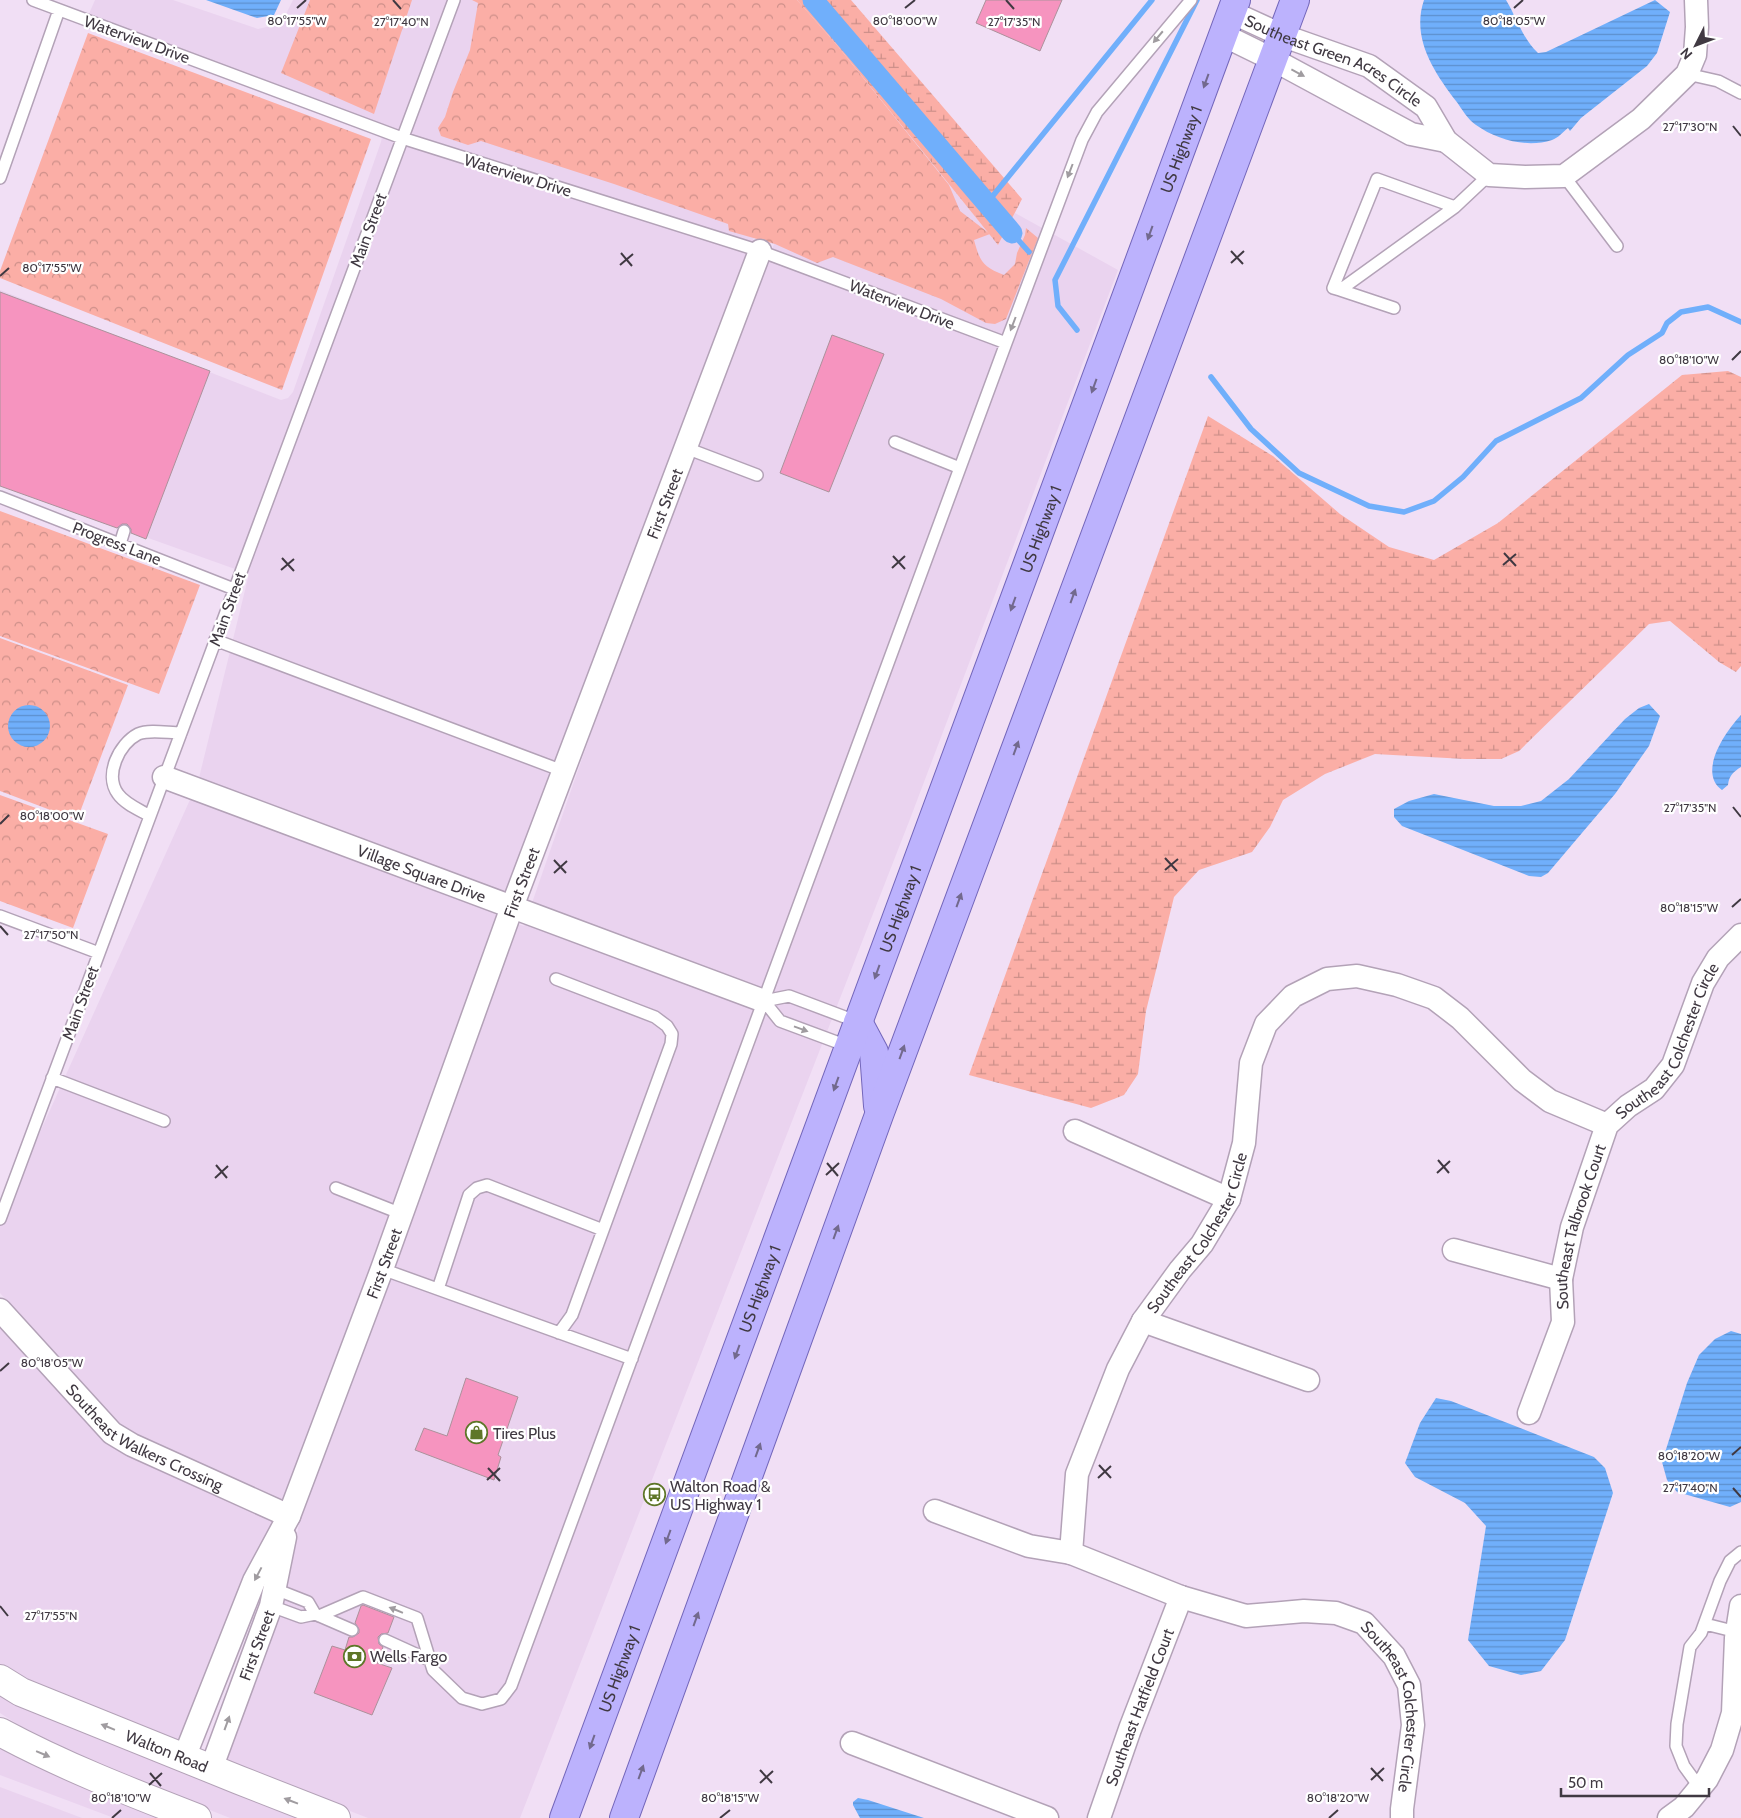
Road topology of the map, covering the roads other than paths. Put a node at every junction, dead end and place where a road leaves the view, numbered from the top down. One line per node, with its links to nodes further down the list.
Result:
1 (33, 0): 6 (lane, Waterview Drive)
2 (454, 0): 11 (lane, Main Street)
3 (1190, 0): 21 (lane, one-way to 21)
4 (1295, 0): 8 (main road)
5 (1696, 0): 9 (street)
6 (60, 10): 11 (lane, Waterview Drive); 15 (lane)
7 (1230, 16): 8 (street, Southeast Green Acres Circle); 41 (main road, US Highway 1, one-way to 41)
8 (1277, 47): 12 (street, Southeast Green Acres Circle, one-way to 12); 12 (street, Southeast Green Acres Circle); 43 (main road, one-way to 8)
9 (1687, 74): 10 (lane); 14 (street)
10 (1741, 93)
11 (402, 138): 18 (lane, Waterview Drive); 29 (lane, Main Street)
12 (1446, 141): 13 (street, Southeast Green Acres Circle)
13 (1489, 175): 14 (street); 16 (lane)
14 (1564, 176): 17 (lane)
15 (0, 178)
16 (1455, 208): 19 (lane); 19 (lane)
17 (1617, 246)
18 (760, 251): 21 (lane, Waterview Drive); 23 (street, First Street)
19 (1340, 290): 20 (lane)
20 (1394, 308)
21 (1006, 343): 24 (lane)
22 (895, 442): 24 (lane)
23 (686, 448): 25 (lane); 32 (street, First Street)
24 (960, 468): 40 (lane)
25 (757, 475)
26 (0, 497): 28 (lane, Progress Lane)
27 (124, 531): 28 (lane)
28 (120, 544): 29 (lane, Progress Lane)
29 (234, 589): 30 (lane, Main Street)
30 (215, 640): 31 (lane, Main Street); 32 (lane)
31 (181, 733): 33 (lane, Main Street); 34 (lane)
32 (563, 771): 35 (street, First Street)
33 (164, 777): 34 (lane, Main Street); 35 (street, Village Square Drive)
34 (150, 816): 38 (lane, Main Street)
35 (512, 907): 40 (street, Village Square Drive); 49 (street, First Street)
36 (0, 916): 38 (lane)
37 (1741, 935): 45 (street, Southeast Colchester Circle)
38 (99, 953): 42 (lane, Main Street)
39 (556, 979): 51 (lane)
40 (764, 1001): 41 (lane, one-way to 41); 41 (lane); 59 (lane)
41 (854, 1034): 43 (main road); 83 (main road, US Highway 1, one-way to 83)
42 (52, 1078): 44 (lane); 50 (lane, Main Street)
43 (879, 1114): 84 (main road, one-way to 43)
44 (164, 1121)
45 (1607, 1126): 48 (street, Southeast Colchester Circle); 54 (street, Southeast Talbrook Court)
46 (1075, 1131): 48 (street)
47 (336, 1188): 49 (lane)
48 (1229, 1199): 57 (street, Southeast Colchester Circle)
49 (402, 1214): 53 (street, First Street)
50 (0, 1219)
51 (603, 1230): 55 (lane); 58 (lane)
52 (1454, 1250): 54 (street)
53 (382, 1268): 55 (lane); 63 (street, First Street)
54 (1561, 1279): 61 (street, Southeast Talbrook Court)
55 (438, 1289): 58 (lane)
56 (0, 1310): 63 (street, Southeast Walkers Crossing)
57 (1144, 1321): 60 (street); 65 (street, Southeast Colchester Circle)
58 (559, 1333): 59 (lane)
59 (632, 1359): 74 (lane)
60 (1308, 1380)
61 (1529, 1413)
62 (935, 1510): 65 (street)
63 (289, 1516): 66 (street, First Street); 78 (street, First Street, one-way to 78)
64 (1741, 1552): 70 (lane)
65 (1071, 1553): 67 (street, Southeast Colchester Circle)
66 (273, 1597): 69 (lane); 69 (lane); 79 (street, First Street, one-way to 66)
67 (1181, 1597): 86 (street, Southeast Hatfield Court); 87 (street, Southeast Colchester Circle)
68 (1741, 1606): 72 (street)
69 (317, 1615): 71 (lane); 74 (lane, one-way to 69)
70 (1705, 1624): 72 (lane); 80 (lane)
71 (352, 1630)
72 (1737, 1632): 80 (street)
73 (385, 1640): 74 (lane)
74 (431, 1665)
75 (0, 1680): 78 (main road, Walton Road, one-way to 75)
76 (0, 1732): 81 (main road, one-way to 81)
77 (852, 1743): 85 (street)
78 (184, 1758): 79 (main road, Walton Road)
79 (211, 1769): 82 (main road, Walton Road, one-way to 79)
80 (1700, 1788): 88 (street)
81 (197, 1818)
82 (336, 1818)
83 (564, 1818)
84 (624, 1818)
85 (1047, 1818)
86 (1099, 1818)
87 (1402, 1818)
88 (1669, 1818)

